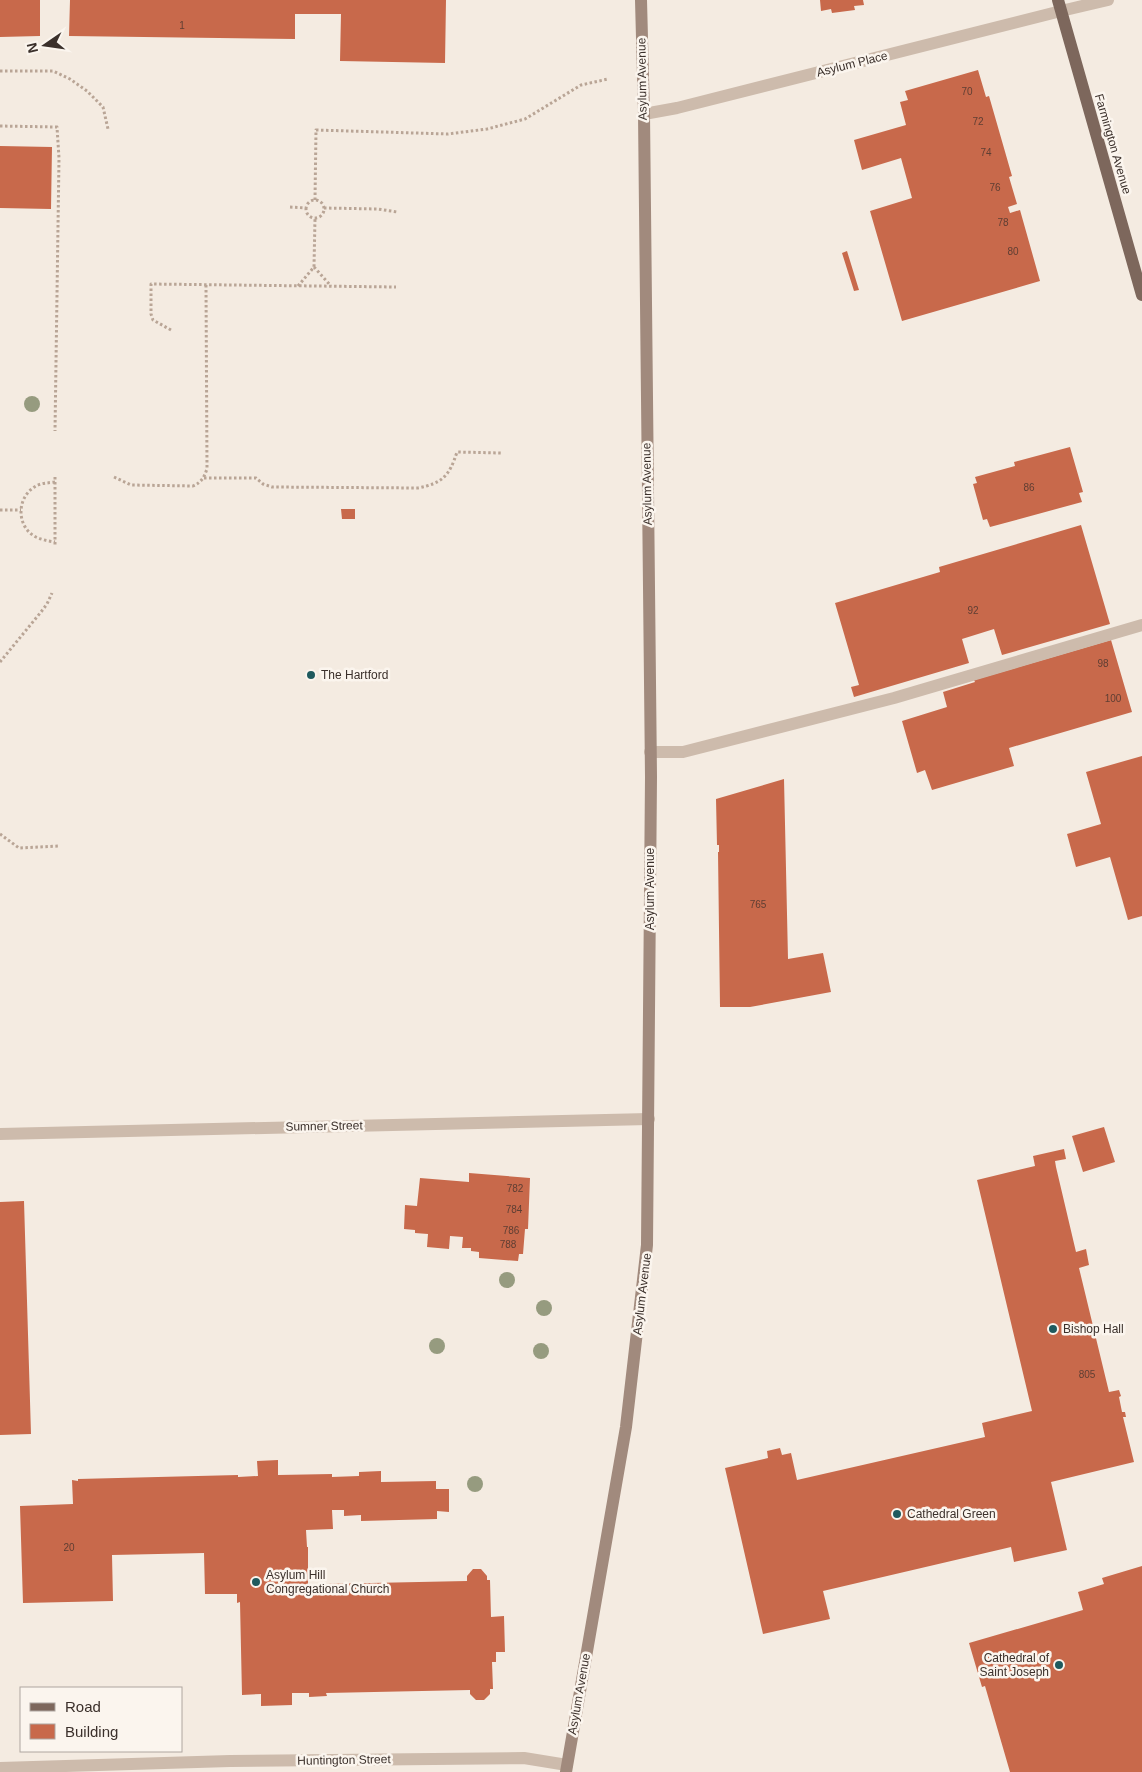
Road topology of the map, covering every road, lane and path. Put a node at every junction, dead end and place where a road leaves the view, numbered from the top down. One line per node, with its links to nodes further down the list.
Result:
1 (640, 0): 6 (main road, Asylum Avenue)
2 (1108, 0): 3 (street, Asylum Place)
3 (1059, 6): 6 (street, Asylum Place); 20 (main road, Farmington Avenue)
4 (0, 71): 8 (path)
5 (608, 79): 9 (path)
6 (644, 114): 33 (main road, Asylum Avenue)
7 (0, 126): 22 (path)
8 (108, 129)
9 (315, 200): 11 (path); 12 (path)
10 (290, 207): 11 (path)
11 (306, 208): 14 (path)
12 (324, 208): 13 (path); 14 (path)
13 (397, 212)
14 (315, 218): 15 (path)
15 (314, 267): 17 (path); 18 (path)
16 (206, 285): 17 (path); 21 (path); 26 (path)
17 (298, 286): 18 (path)
18 (331, 286): 19 (path)
19 (396, 286)
20 (1142, 295)
21 (171, 330)
22 (55, 432)
23 (502, 453): 26 (path)
24 (55, 478): 27 (path)
25 (114, 478): 26 (path)
26 (204, 478)
27 (55, 482): 29 (path); 29 (path)
28 (0, 510): 29 (path)
29 (21, 510)
30 (52, 593): 32 (path)
31 (1142, 625): 33 (street)
32 (0, 662)
33 (650, 752): 36 (main road, Asylum Avenue)
34 (0, 834): 35 (path)
35 (58, 846)
36 (649, 1119): 37 (street, Sumner Street); 39 (main road, Asylum Avenue)
37 (0, 1134)
38 (0, 1768): 39 (street, Huntington Street)
39 (566, 1769)

